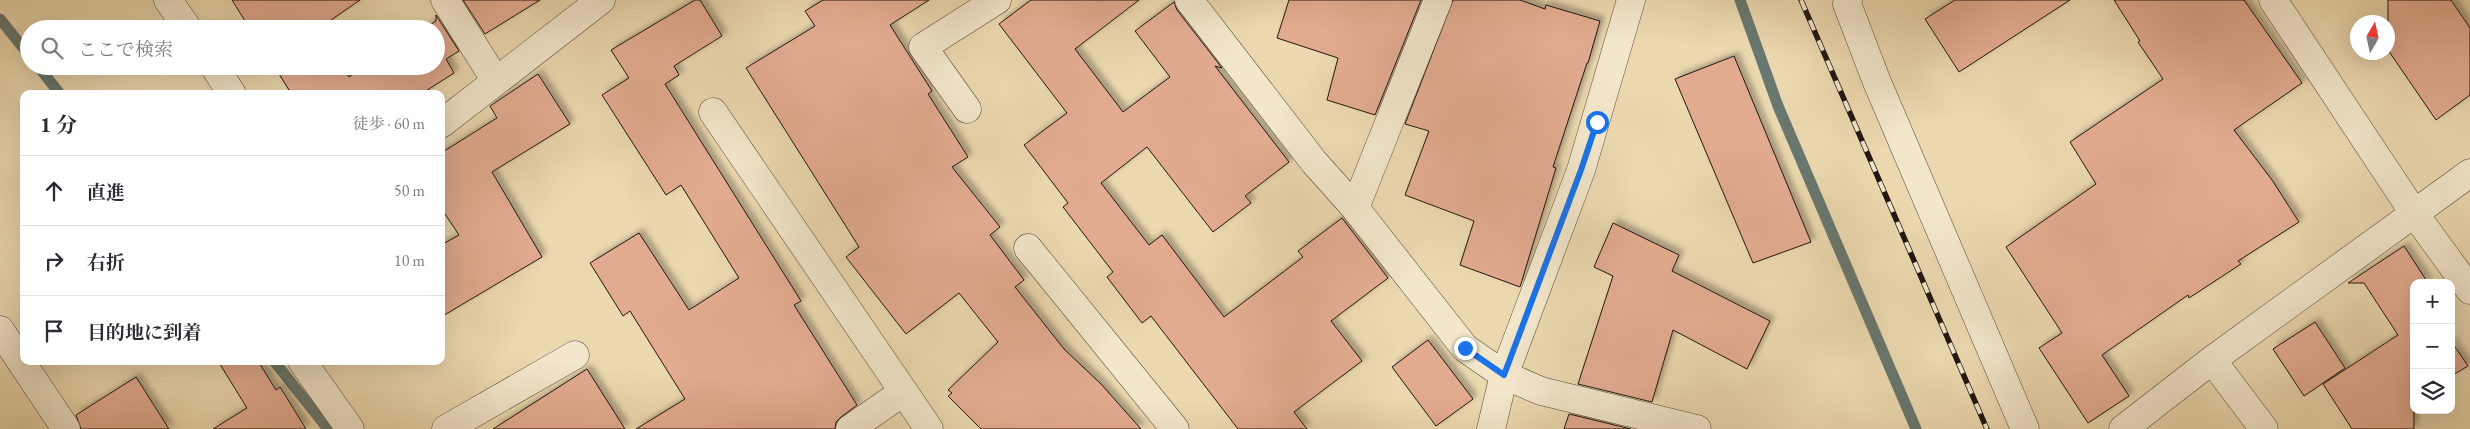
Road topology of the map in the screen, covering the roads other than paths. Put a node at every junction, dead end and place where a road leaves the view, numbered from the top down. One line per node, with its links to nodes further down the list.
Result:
1 (168, 0): 10 (street)
2 (444, 0): 12 (street)
3 (601, 0): 12 (street)
4 (997, 0): 14 (street)
5 (1189, 0): 18 (street)
6 (1438, 0): 18 (street)
7 (1631, 0): 26 (street)
8 (1848, 0): 36 (street)
9 (2273, 0): 19 (street)
10 (182, 20)
11 (220, 75): 13 (street)
12 (496, 81): 16 (street)
13 (229, 90)
14 (967, 109)
15 (713, 112): 27 (street)
16 (445, 121)
17 (2470, 173): 19 (street)
18 (1355, 208): 26 (street)
19 (2414, 213): 21 (street); 24 (street)
20 (1028, 248): 33 (street)
21 (2470, 290)
22 (0, 330): 28 (street)
23 (575, 355): 30 (street)
24 (2212, 360): 37 (street); 38 (street)
25 (305, 365): 29 (street)
26 (1504, 375): 34 (street); 35 (street)
27 (903, 392): 31 (street); 32 (street)
28 (54, 425)
29 (350, 429)
30 (446, 429)
31 (850, 429)
32 (929, 429)
33 (1175, 429)
34 (1491, 429)
35 (1697, 429)
36 (2025, 429)
37 (2124, 429)
38 (2264, 429)

